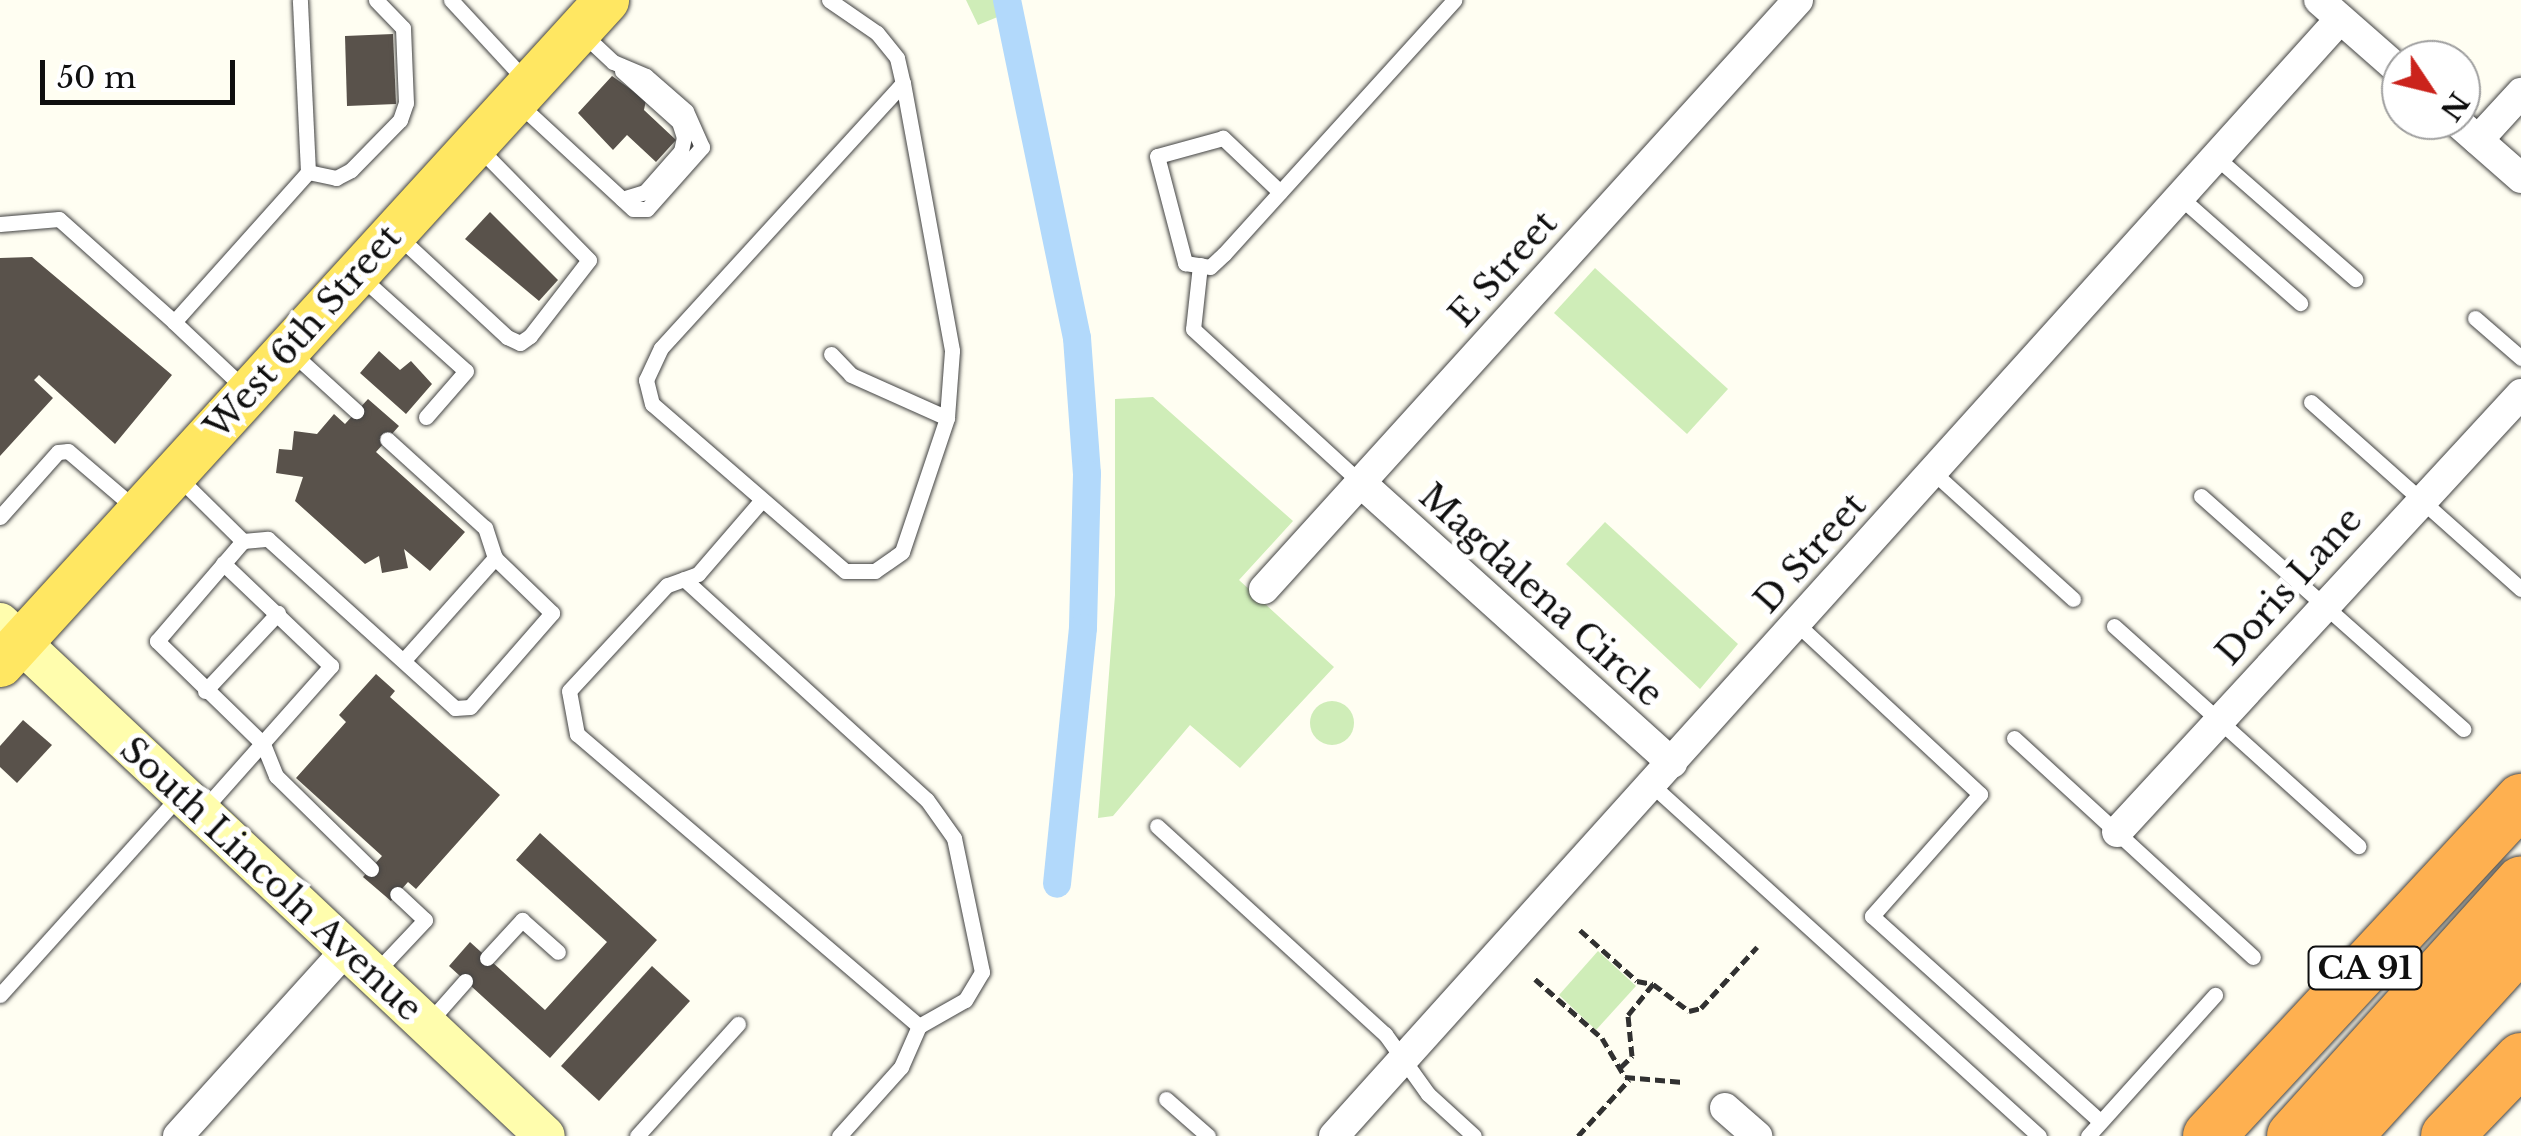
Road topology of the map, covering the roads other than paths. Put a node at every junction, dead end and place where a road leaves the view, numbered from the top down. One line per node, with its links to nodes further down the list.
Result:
1 (300, 0): 17 (lane)
2 (376, 0): 17 (lane)
3 (451, 0): 11 (lane)
4 (829, 0): 10 (lane)
5 (1454, 0): 19 (lane)
6 (1798, 0): 41 (street, E Street)
7 (2329, 5): 9 (street); 16 (street, D Street)
8 (593, 15): 11 (main road, West 6th Street); 11 (lane)
9 (2381, 53)
10 (904, 83): 37 (lane); 44 (lane)
11 (522, 92): 15 (main road, West 6th Street)
12 (2521, 92): 13 (street)
13 (2481, 120)
14 (2477, 140): 18 (street)
15 (475, 144): 22 (main road, West 6th Street); 22 (lane)
16 (2217, 158): 20 (street, D Street); 25 (lane)
17 (308, 172): 28 (lane)
18 (2521, 178)
19 (1280, 192): 23 (lane); 23 (lane)
20 (2181, 198): 26 (lane); 39 (street, D Street)
21 (0, 224): 28 (lane)
22 (394, 232): 24 (main road, West 6th Street)
23 (1200, 265): 41 (lane)
24 (357, 273): 29 (main road, West 6th Street); 36 (lane)
25 (2354, 279)
26 (2300, 303)
27 (2475, 318): 31 (lane)
28 (174, 322): 32 (lane)
29 (288, 350): 32 (main road, West 6th Street); 35 (lane)
30 (832, 354): 37 (lane)
31 (2521, 358)
32 (248, 392): 40 (main road, West 6th Street)
33 (2521, 394): 43 (street, Doris Lane)
34 (2311, 402): 43 (lane)
35 (356, 411)
36 (426, 417)
37 (947, 418): 44 (lane)
38 (387, 439): 48 (lane)
39 (1934, 472): 53 (lane); 56 (street, D Street)
40 (174, 474): 45 (main road, West 6th Street); 47 (lane)
41 (1360, 482): 51 (street, E Street); 65 (street, Magdalena Circle)
42 (2202, 496): 54 (lane)
43 (2420, 498): 52 (lane); 54 (street, Doris Lane)
44 (760, 501): 50 (lane)
45 (139, 511): 46 (lane); 58 (main road, West 6th Street)
46 (0, 517)
47 (243, 541): 49 (lane); 59 (lane)
48 (496, 558): 59 (lane); 59 (lane)
49 (223, 563): 55 (lane); 60 (lane)
50 (684, 579): 84 (lane); 84 (lane)
51 (1264, 589)
52 (2521, 589)
53 (2073, 599)
54 (2322, 604): 61 (street, Doris Lane); 62 (lane)
55 (278, 613): 60 (lane); 64 (lane)
56 (1797, 624): 65 (street, D Street); 89 (lane)
57 (2114, 626): 61 (lane)
58 (7, 643): 67 (main road, South Lincoln Avenue)
59 (404, 660)
60 (204, 690): 64 (lane)
61 (2218, 720): 69 (street, Doris Lane); 70 (lane)
62 (2463, 729)
63 (2014, 738): 69 (lane)
64 (263, 744): 67 (lane); 71 (lane)
65 (1662, 774): 86 (street, D Street); 98 (lane)
66 (2521, 800): 100 (highway, CA 91)
67 (190, 804): 78 (main road, South Lincoln Avenue); 80 (lane)
68 (1157, 826): 86 (lane)
69 (2117, 832): 76 (lane)
70 (2358, 846)
71 (370, 869)
72 (2521, 883): 101 (highway)
73 (397, 894): 78 (lane)
74 (2521, 944): 102 (highway)
75 (558, 952): 77 (lane)
76 (2253, 957)
77 (487, 958)
78 (358, 964): 83 (main road, South Lincoln Avenue); 91 (street)
79 (466, 981): 83 (lane)
80 (0, 995)
81 (2215, 995): 89 (lane)
82 (738, 1024): 92 (lane)
83 (426, 1025): 90 (main road, South Lincoln Avenue)
84 (919, 1026): 93 (lane)
85 (2521, 1058): 103 (highway)
86 (1404, 1060): 95 (street, D Street); 96 (lane)
87 (1166, 1099): 94 (lane)
88 (1725, 1108): 97 (street)
89 (2100, 1121): 99 (lane)
90 (544, 1135)
91 (178, 1136)
92 (637, 1136)
93 (838, 1136)
94 (1208, 1136)
95 (1334, 1136)
96 (1474, 1136)
97 (1757, 1136)
98 (2039, 1136)
99 (2088, 1136)
100 (2209, 1136)
101 (2292, 1136)
102 (2346, 1136)
103 (2447, 1136)

